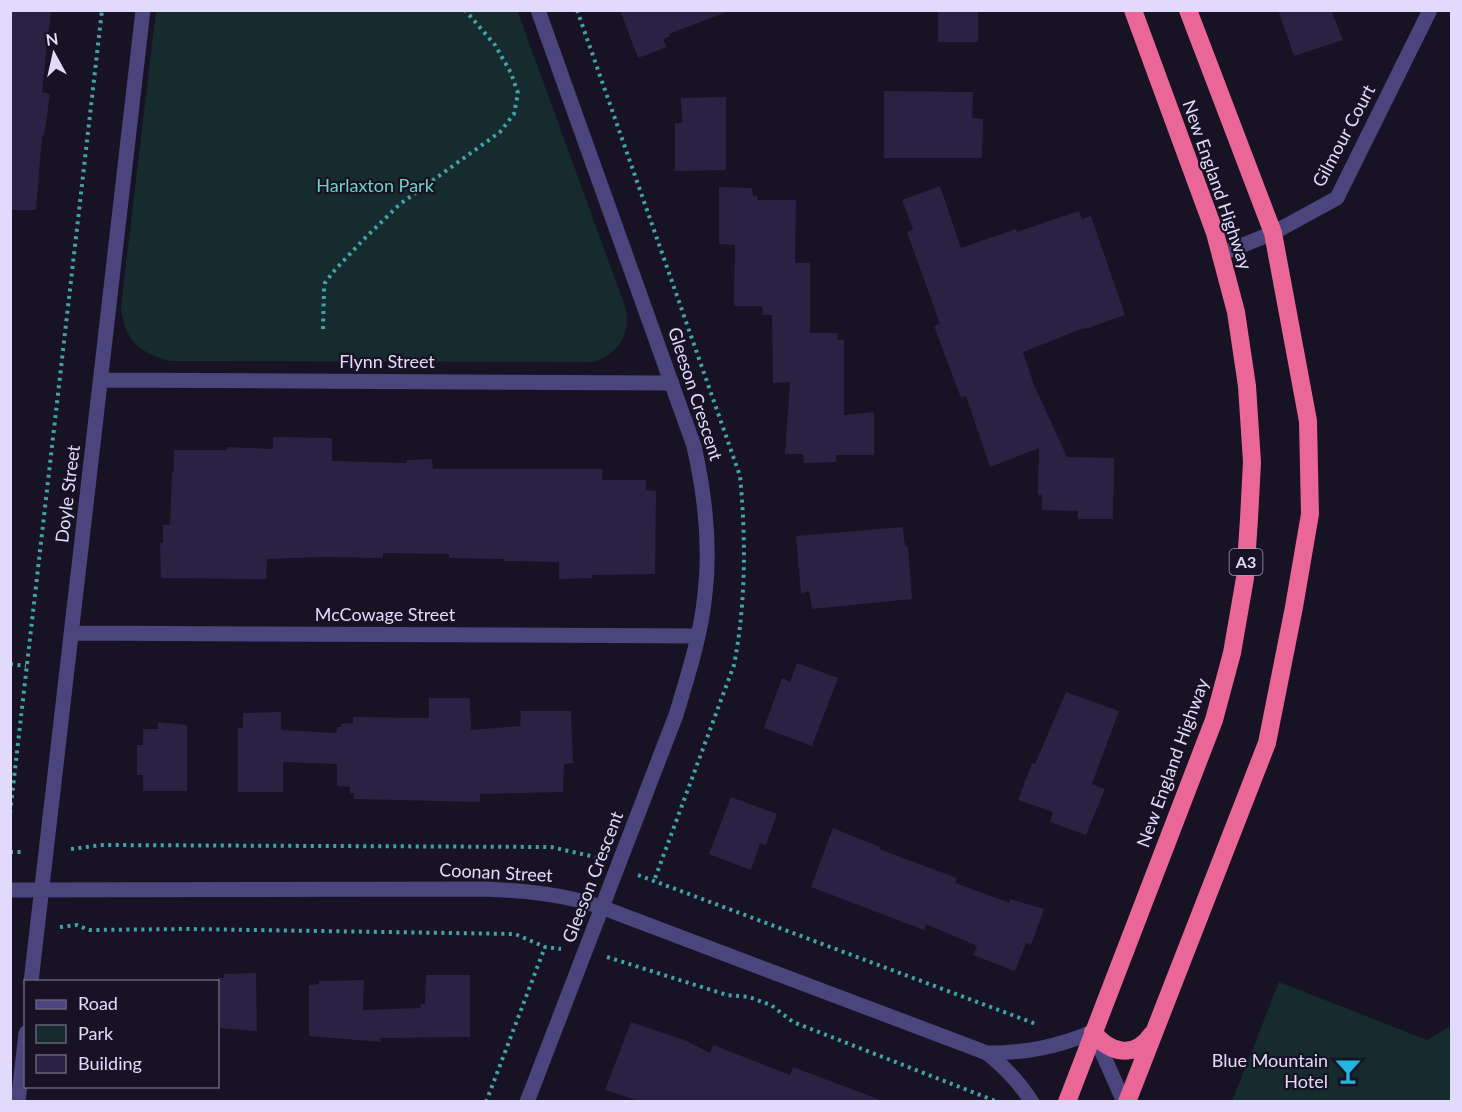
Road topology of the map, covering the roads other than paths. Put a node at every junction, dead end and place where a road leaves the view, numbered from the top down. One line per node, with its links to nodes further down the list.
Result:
1 (143, 10): 8 (street, Doyle Street)
2 (538, 10): 9 (street, Gleeson Crescent)
3 (1133, 10): 7 (highway, New England Highway / A3)
4 (1188, 10): 6 (highway, New England Highway)
5 (1430, 10): 6 (street, Gilmour Court)
6 (1273, 233): 7 (street, Gilmour Court); 16 (highway, New England Highway)
7 (1221, 254): 17 (highway, New England Highway / A3)
8 (101, 380): 9 (street, Flynn Street); 10 (street, Doyle Street)
9 (672, 383): 11 (street, Gleeson Crescent)
10 (71, 633): 11 (street, McCowage Street); 13 (street, Doyle Street)
11 (698, 636): 14 (street, Gleeson Crescent)
12 (10, 890): 13 (street, Coonan Street)
13 (42, 890): 14 (street, Coonan Street); 15 (street, Doyle Street)
14 (601, 908): 19 (street, Coonan Street); 21 (street, Gleeson Crescent)
15 (32, 980)
16 (1157, 1025): 17 (highway); 24 (highway, New England Highway)
17 (1093, 1032): 19 (street, Coonan Street); 23 (highway, New England Highway / A3); 24 (street)
18 (24, 1050): 20 (street)
19 (987, 1053): 22 (street, Coonan Street)
20 (18, 1101)
21 (527, 1101)
22 (1032, 1101)
23 (1067, 1101)
24 (1125, 1101)

